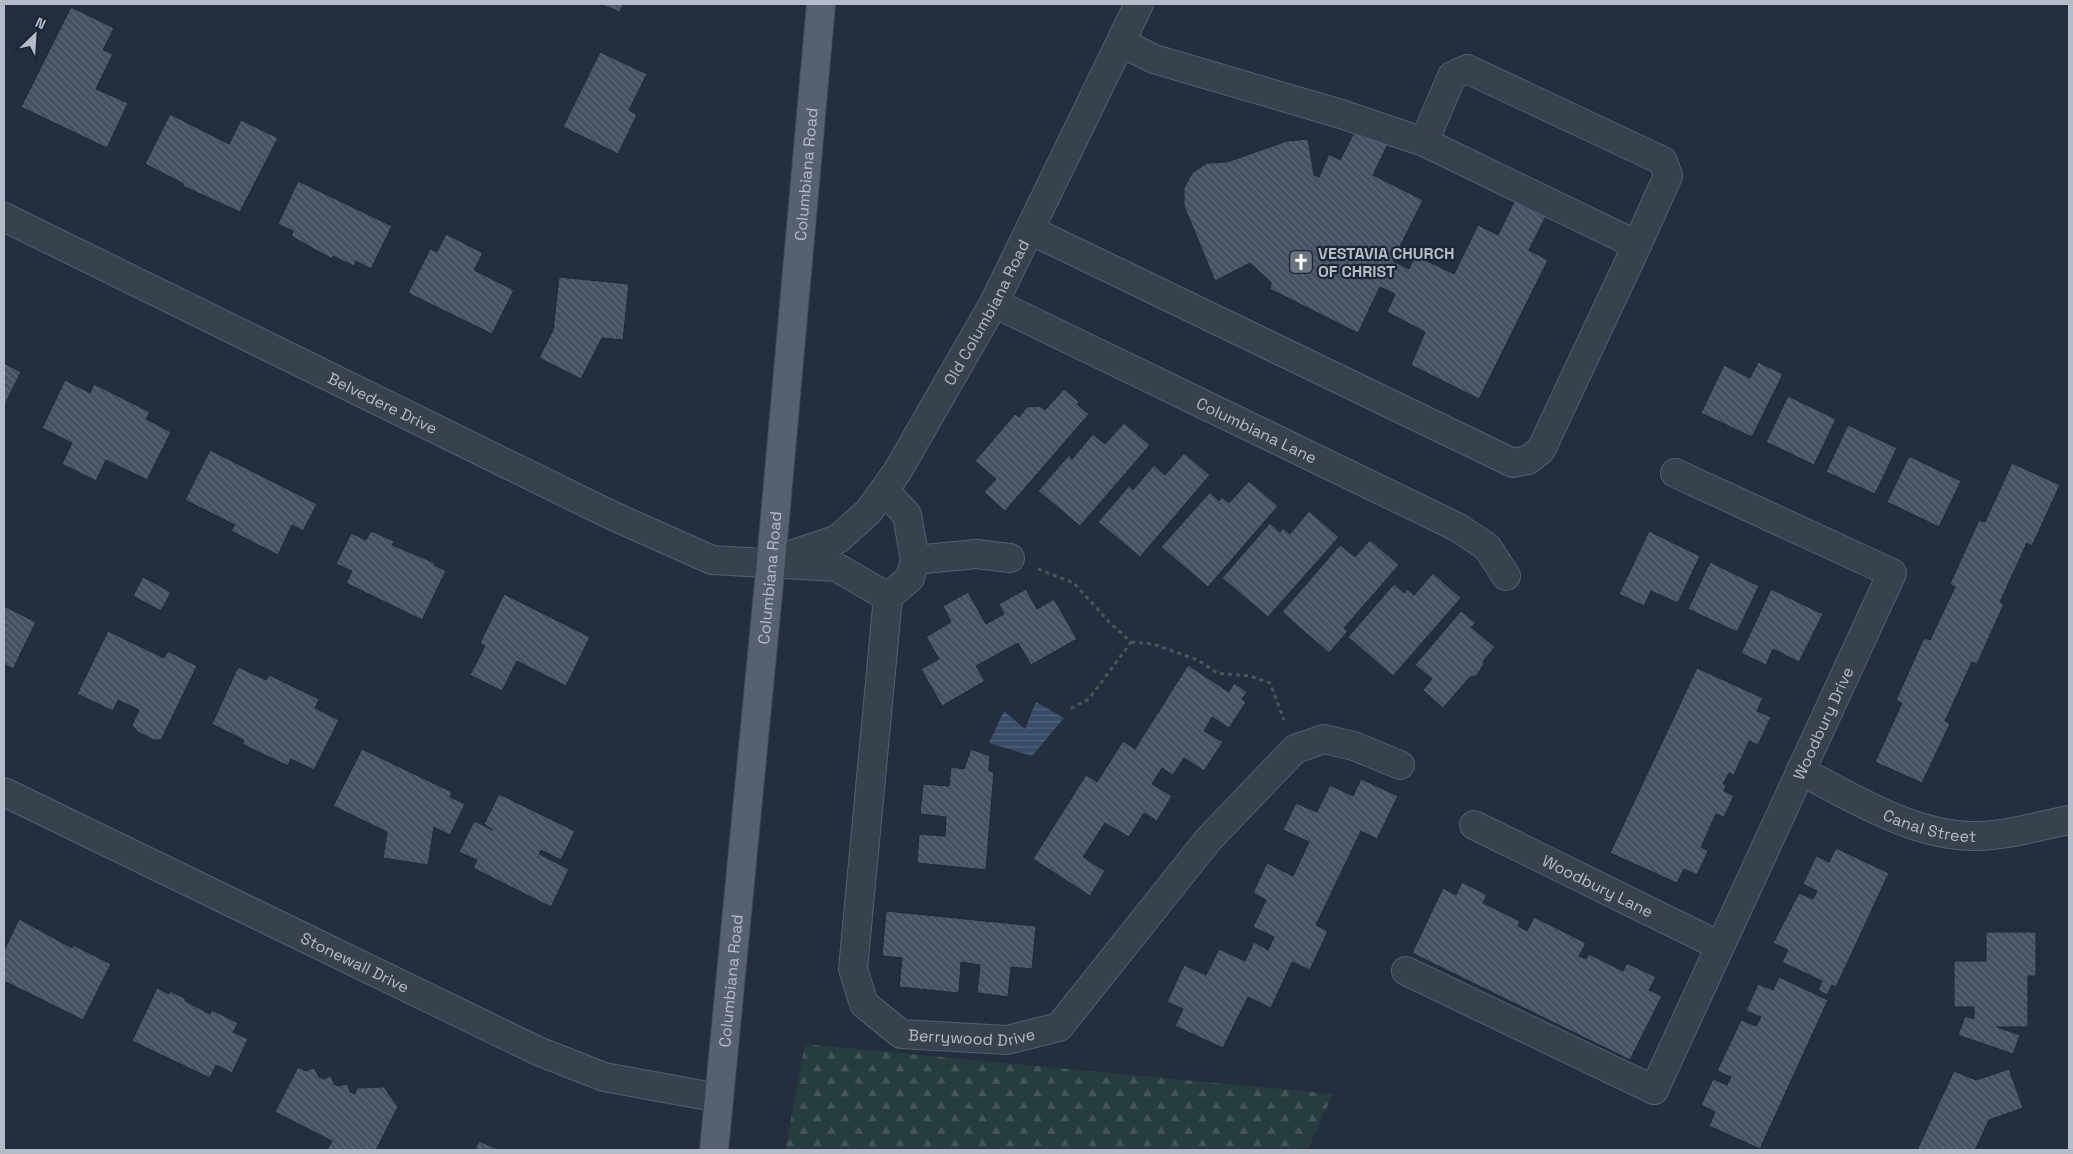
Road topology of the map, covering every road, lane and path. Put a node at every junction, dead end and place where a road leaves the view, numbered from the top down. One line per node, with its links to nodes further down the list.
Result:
1 (821, 4): 13 (main road, Columbiana Road)
2 (1139, 4): 3 (street, Old Columbiana Road)
3 (1122, 44): 4 (street); 6 (street, Old Columbiana Road)
4 (1424, 142): 7 (street); 7 (street)
5 (4, 217): 13 (street, Belvedere Drive)
6 (1030, 230): 7 (street); 8 (street, Old Columbiana Road)
7 (1637, 245)
8 (994, 303): 10 (street, Old Columbiana Road); 14 (street, Columbiana Lane)
9 (1675, 473): 20 (street, Woodbury Drive)
10 (884, 490): 12 (street); 13 (street, Old Columbiana Road)
11 (1010, 558): 12 (street); 16 (path)
12 (915, 560): 15 (street)
13 (771, 562): 15 (street); 26 (main road, Columbiana Road)
14 (1506, 576)
15 (888, 597): 18 (street, Berrywood Drive)
16 (1131, 642): 17 (path); 18 (path)
17 (1068, 710)
18 (1295, 749): 19 (street, Berrywood Drive)
19 (1400, 765)
20 (1800, 771): 22 (street, Canal Street); 24 (street, Woodbury Drive)
21 (4, 792): 26 (street, Stonewall Drive)
22 (2069, 820)
23 (1474, 825): 24 (street, Woodbury Lane)
24 (1720, 946): 25 (street, Woodbury Drive)
25 (1406, 971)
26 (719, 1098): 27 (main road, Columbiana Road)
27 (714, 1150)

